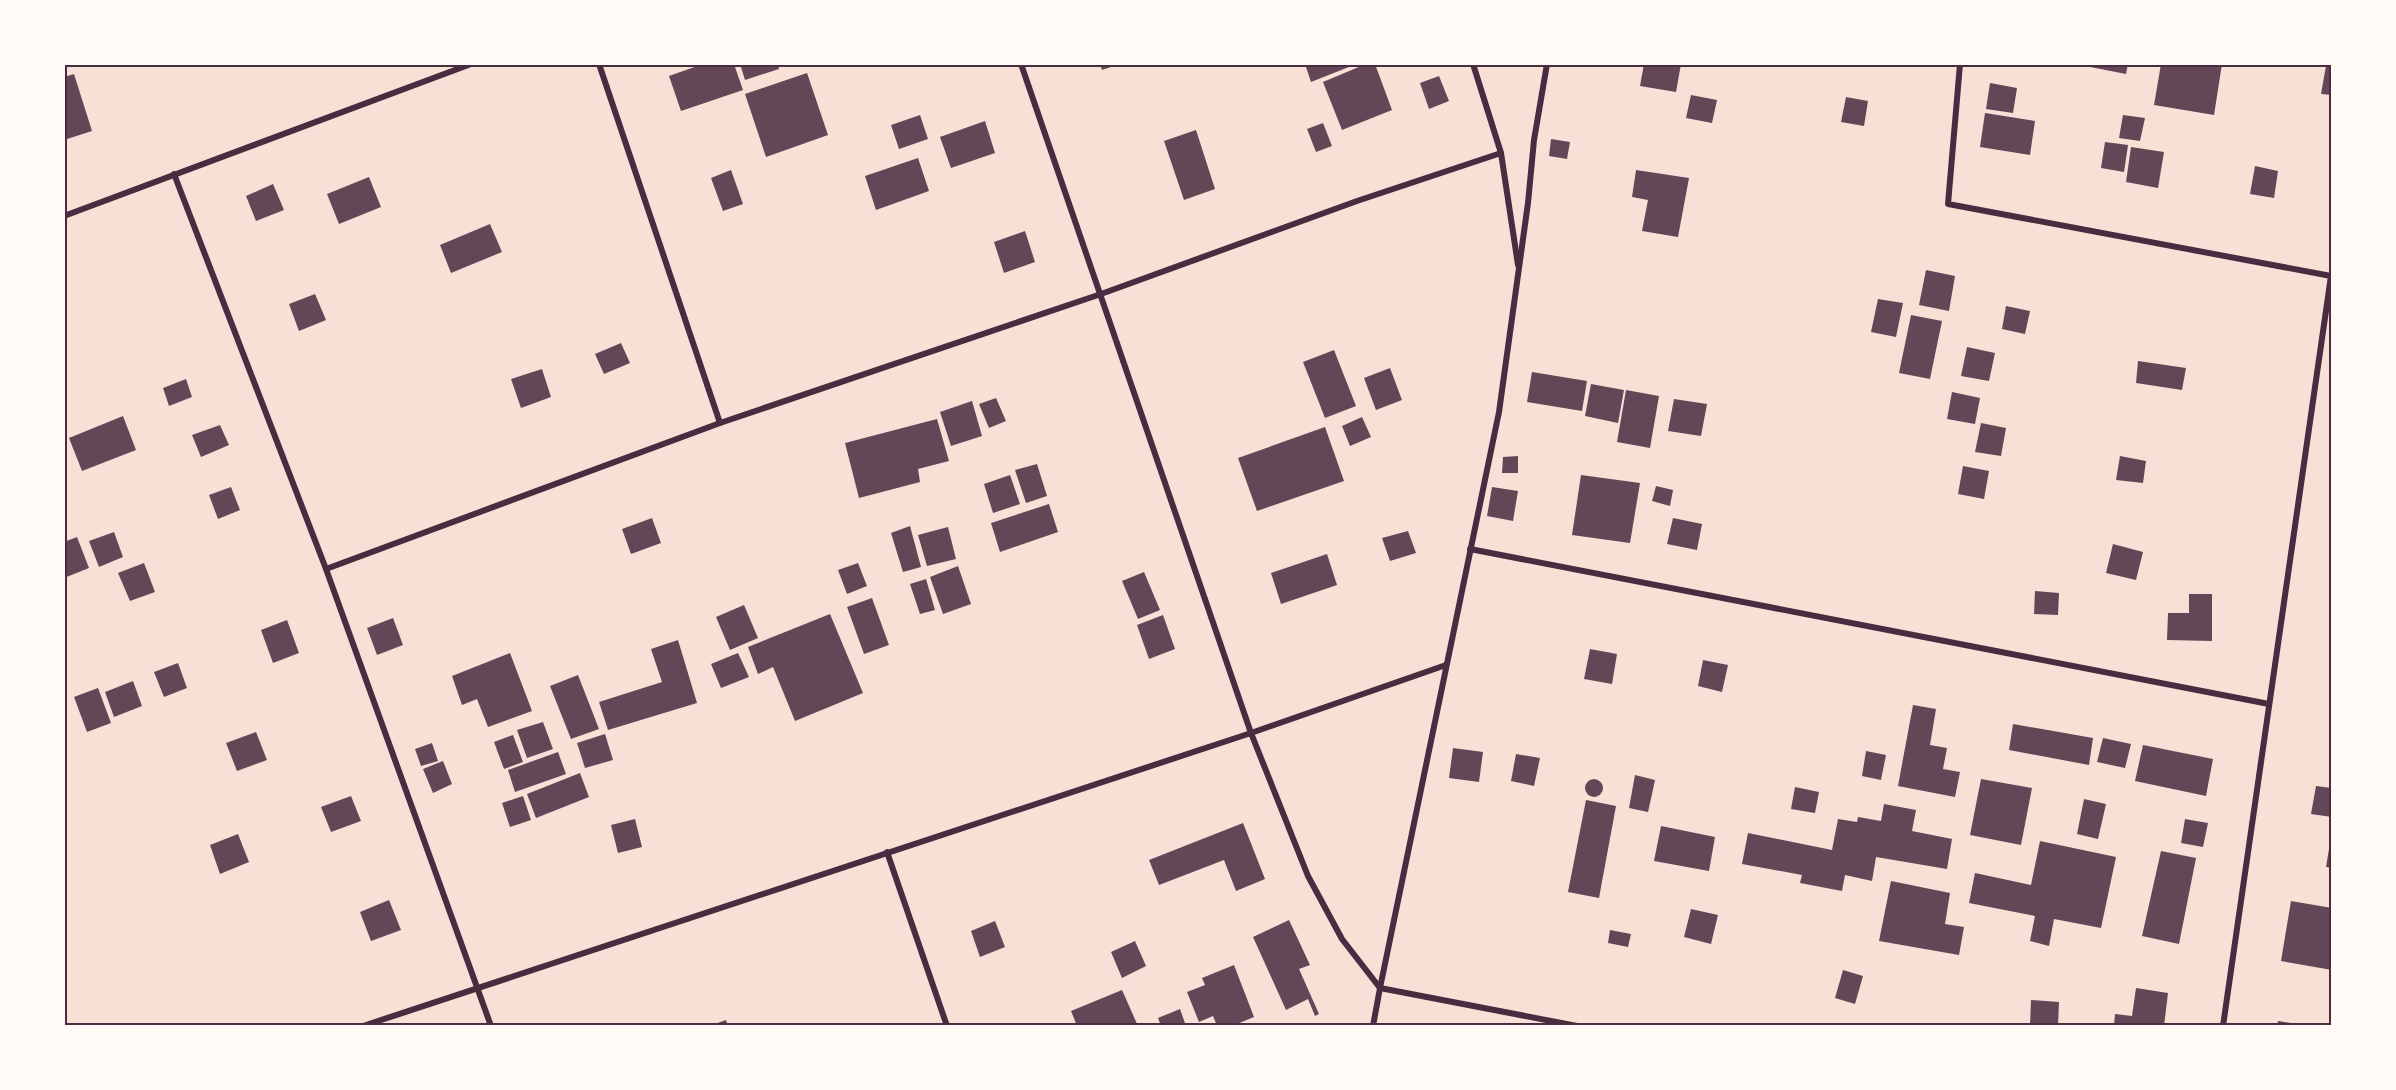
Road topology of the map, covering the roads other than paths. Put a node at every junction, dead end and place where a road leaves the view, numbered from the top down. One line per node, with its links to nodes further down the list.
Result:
1 (471, 64): 8 (street)
2 (599, 64): 12 (street)
3 (1021, 64): 11 (street)
4 (1473, 64): 7 (street)
5 (1547, 64): 10 (street)
6 (1960, 64): 16 (street)
7 (1501, 153): 10 (street); 11 (street)
8 (174, 174): 9 (street); 14 (street)
9 (64, 216)
10 (1519, 274): 13 (street)
11 (1101, 294): 12 (street); 17 (street)
12 (720, 423): 14 (street)
13 (1470, 549): 15 (street); 16 (street)
14 (326, 569): 19 (street)
15 (1446, 666): 17 (street); 20 (street)
16 (2268, 704): 26 (street)
17 (1251, 733): 18 (street); 20 (street)
18 (887, 852): 19 (street); 23 (street)
19 (475, 988): 21 (street); 22 (street)
20 (1380, 988): 24 (street); 25 (street)
21 (363, 1026)
22 (491, 1026)
23 (946, 1026)
24 (1373, 1026)
25 (1577, 1026)
26 (2223, 1026)

